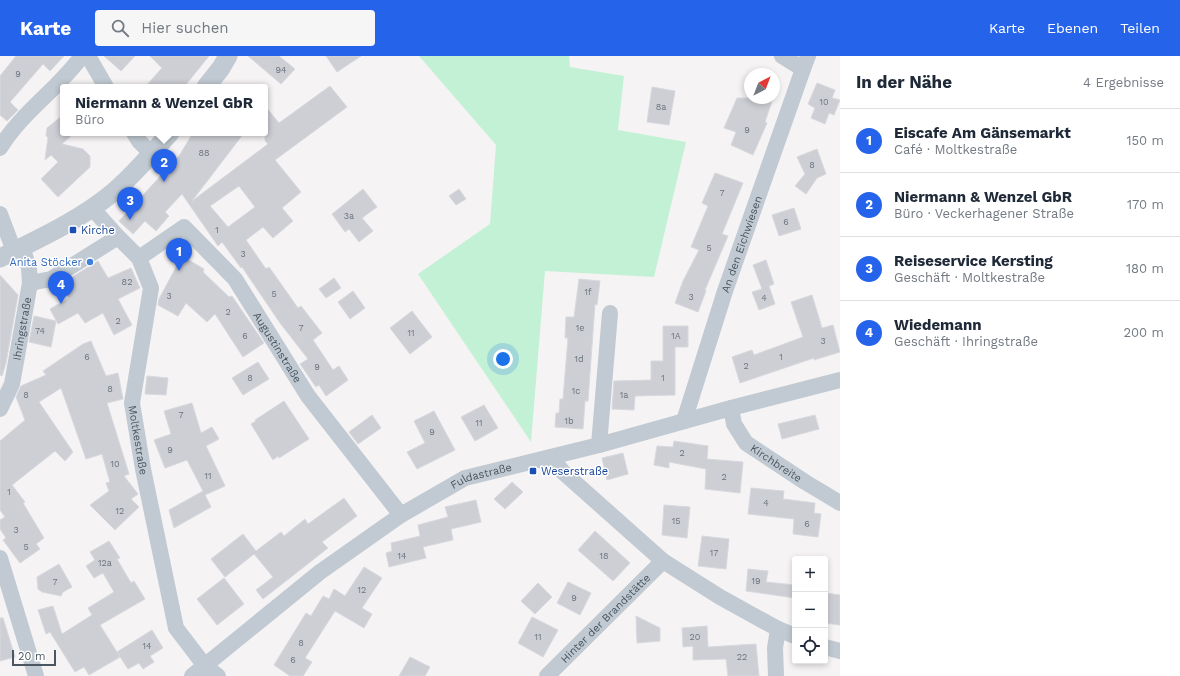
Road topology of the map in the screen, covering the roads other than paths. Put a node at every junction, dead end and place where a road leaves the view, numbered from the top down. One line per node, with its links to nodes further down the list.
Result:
1 (82, 56): 10 (street)
2 (88, 56): 6 (street)
3 (228, 56): 7 (street)
4 (782, 56): 5 (street)
5 (806, 62): 22 (street, An den Eichwiesen)
6 (104, 84)
7 (208, 84)
8 (136, 136): 11 (street)
9 (167, 136): 11 (street)
10 (0, 148)
11 (152, 154): 12 (street)
12 (92, 208): 14 (street, Moltkestraße); 15 (street)
13 (0, 214): 15 (street, Ihringstraße)
14 (118, 238): 16 (street, Moltkestraße); 17 (street)
15 (12, 252): 17 (street, Ihringstraße)
16 (140, 258): 26 (street, Augustinstraße); 33 (street, Moltkestraße)
17 (30, 283): 21 (street, Ihringstraße)
18 (610, 313): 23 (street)
19 (840, 380): 20 (street)
20 (731, 408): 22 (street); 25 (street, Kirchbreite)
21 (0, 409)
22 (684, 421): 23 (street)
23 (599, 445): 24 (street)
24 (551, 457): 26 (street, Fuldastraße); 28 (street)
25 (840, 503)
26 (401, 515): 33 (street, Fuldastraße)
27 (0, 558): 34 (street)
28 (664, 561): 29 (street); 37 (street, Hinter der Brandstätte)
29 (778, 629): 30 (street); 38 (street)
30 (792, 635)
31 (828, 648): 32 (street)
32 (840, 651)
33 (205, 666): 35 (street, Fuldastraße); 36 (street, Moltkestraße)
34 (36, 676)
35 (192, 676)
36 (218, 676)
37 (547, 676)
38 (776, 676)

